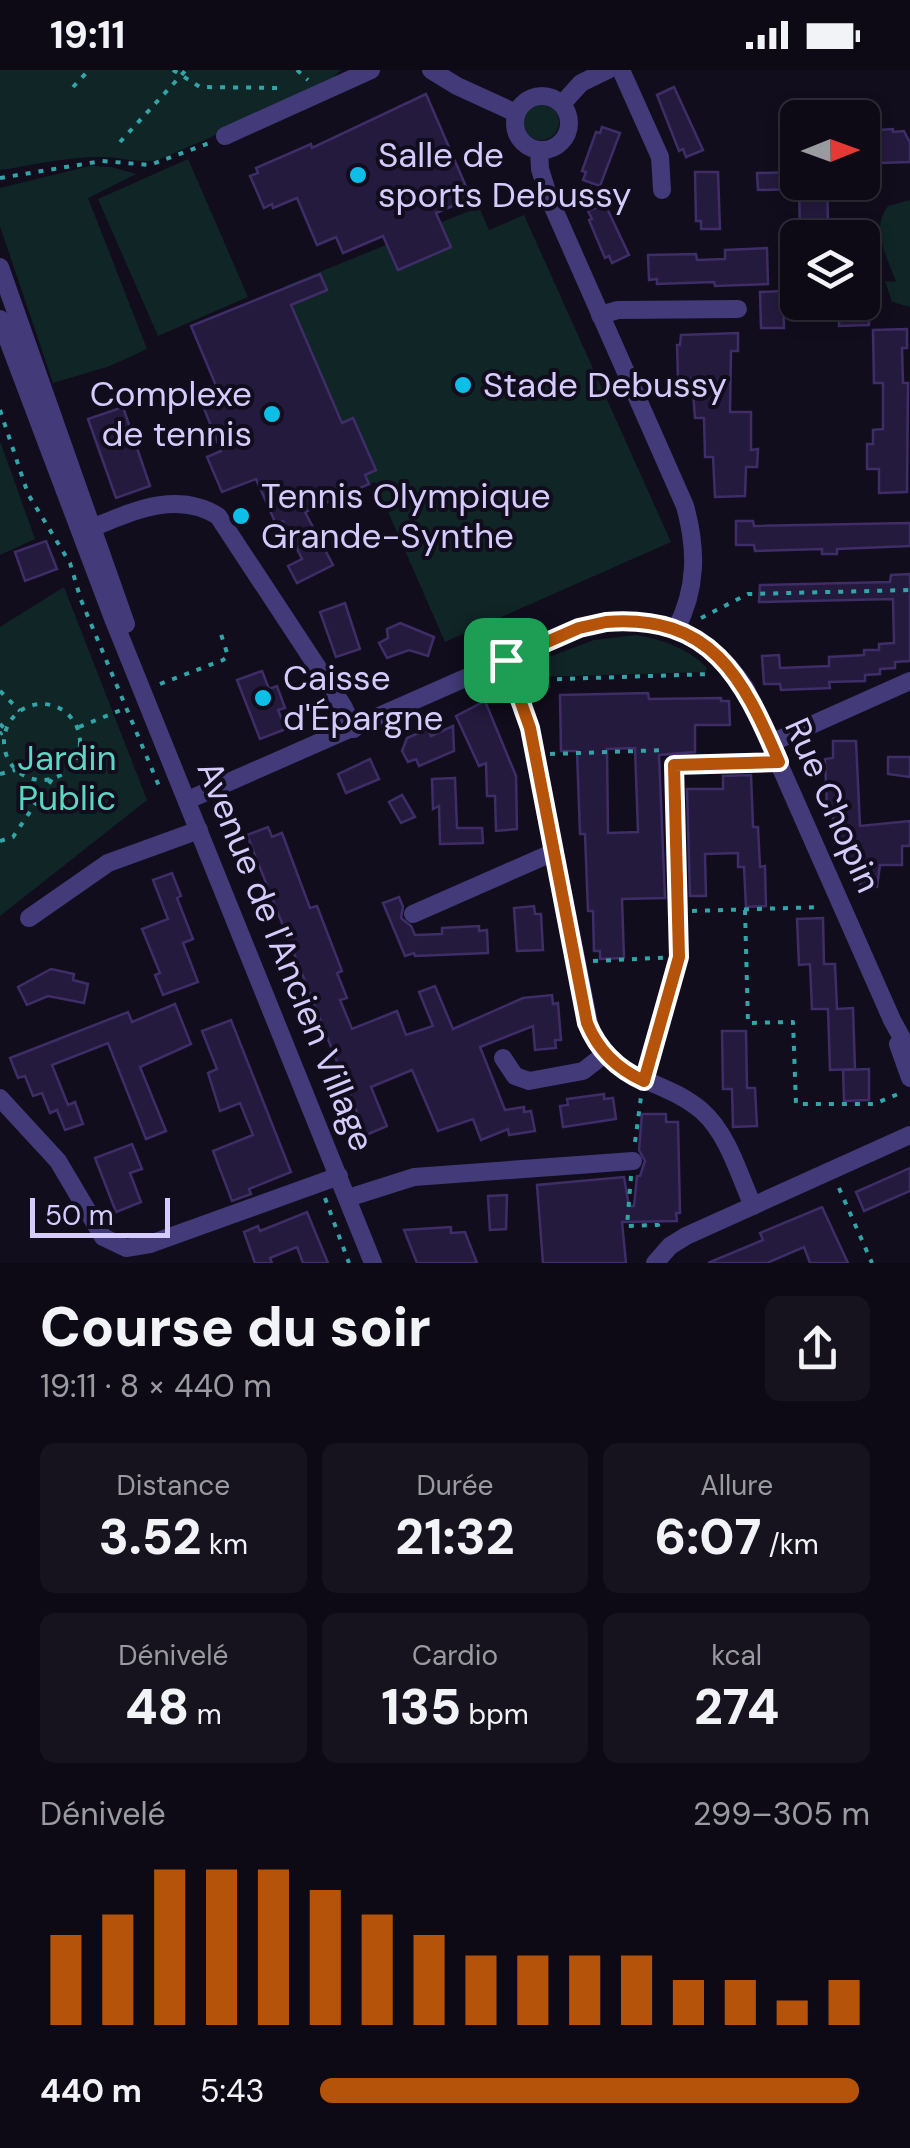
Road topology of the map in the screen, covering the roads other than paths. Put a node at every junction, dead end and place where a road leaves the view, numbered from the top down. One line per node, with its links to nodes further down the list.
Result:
1 (371, 70): 7 (street)
2 (431, 70): 6 (street)
3 (608, 70): 5 (street)
4 (621, 70): 9 (street)
5 (562, 104): 6 (street); 8 (street)
6 (516, 112): 8 (street)
7 (225, 136)
8 (539, 150): 12 (street)
9 (662, 190)
10 (0, 267): 14 (street, Avenue de l'Ancien Village)
11 (738, 308): 12 (street)
12 (600, 316): 15 (street)
13 (0, 320): 14 (street, Avenue de l'Ancien Village)
14 (86, 531): 18 (street); 21 (street, Avenue de l'Ancien Village)
15 (678, 624): 16 (street, Rue Chopin); 19 (street, Rue Chopin)
16 (506, 660): 18 (street, Rue Chopin); 23 (street)
17 (910, 681): 19 (street)
18 (354, 729): 21 (street, Rue Chopin)
19 (771, 743): 20 (street, Rue Chopin)
20 (779, 762): 24 (street); 27 (street, Rue Chopin)
21 (188, 800): 22 (street, Avenue de l'Ancien Village)
22 (199, 830): 26 (street); 35 (street, Avenue de l'Ancien Village)
23 (554, 852): 25 (street); 29 (street)
24 (678, 898)
25 (413, 914)
26 (29, 918)
27 (892, 1020): 28 (street, Rue Chopin); 31 (street, Rue Chopin)
28 (910, 1053)
29 (604, 1054): 30 (street); 37 (street)
30 (504, 1058)
31 (910, 1078)
32 (0, 1098): 35 (street)
33 (910, 1135): 37 (street)
34 (633, 1160): 36 (street)
35 (339, 1176): 36 (street, Avenue de l'Ancien Village)
36 (348, 1198): 39 (street, Avenue de l'Ancien Village)
37 (753, 1206): 38 (street)
38 (660, 1257)
39 (374, 1263)

